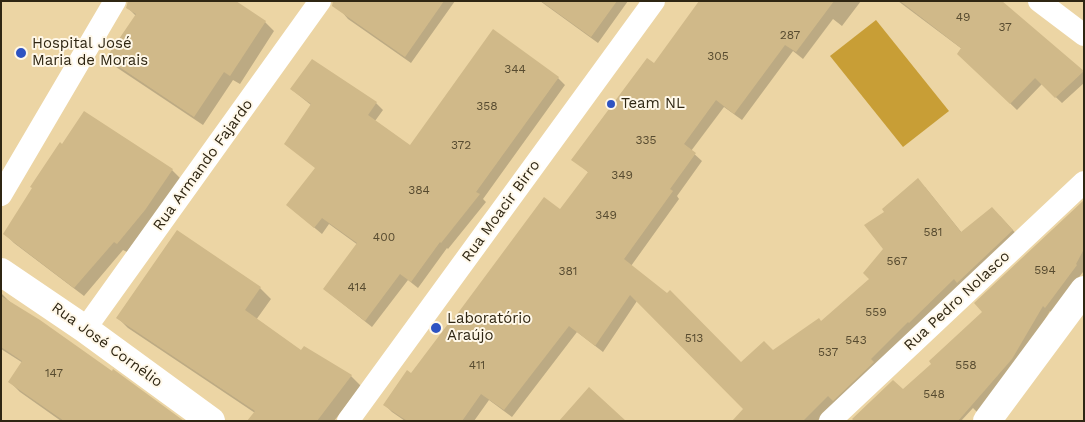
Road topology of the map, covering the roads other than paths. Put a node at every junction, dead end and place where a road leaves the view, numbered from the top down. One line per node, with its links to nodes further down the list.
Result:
1 (116, 1): 7 (street)
2 (320, 1): 10 (street, Rua Armando Fajardo)
3 (654, 1): 12 (street, Rua Moacir Birro)
4 (1039, 1): 5 (street)
5 (1084, 35)
6 (1084, 182): 13 (street, Rua Pedro Nolasco)
7 (1, 195)
8 (1, 272): 10 (main road, Rua José Cornélio)
9 (1084, 290): 14 (main road)
10 (85, 329): 11 (main road, Rua José Cornélio)
11 (211, 421)
12 (348, 421)
13 (830, 421)
14 (987, 421)

